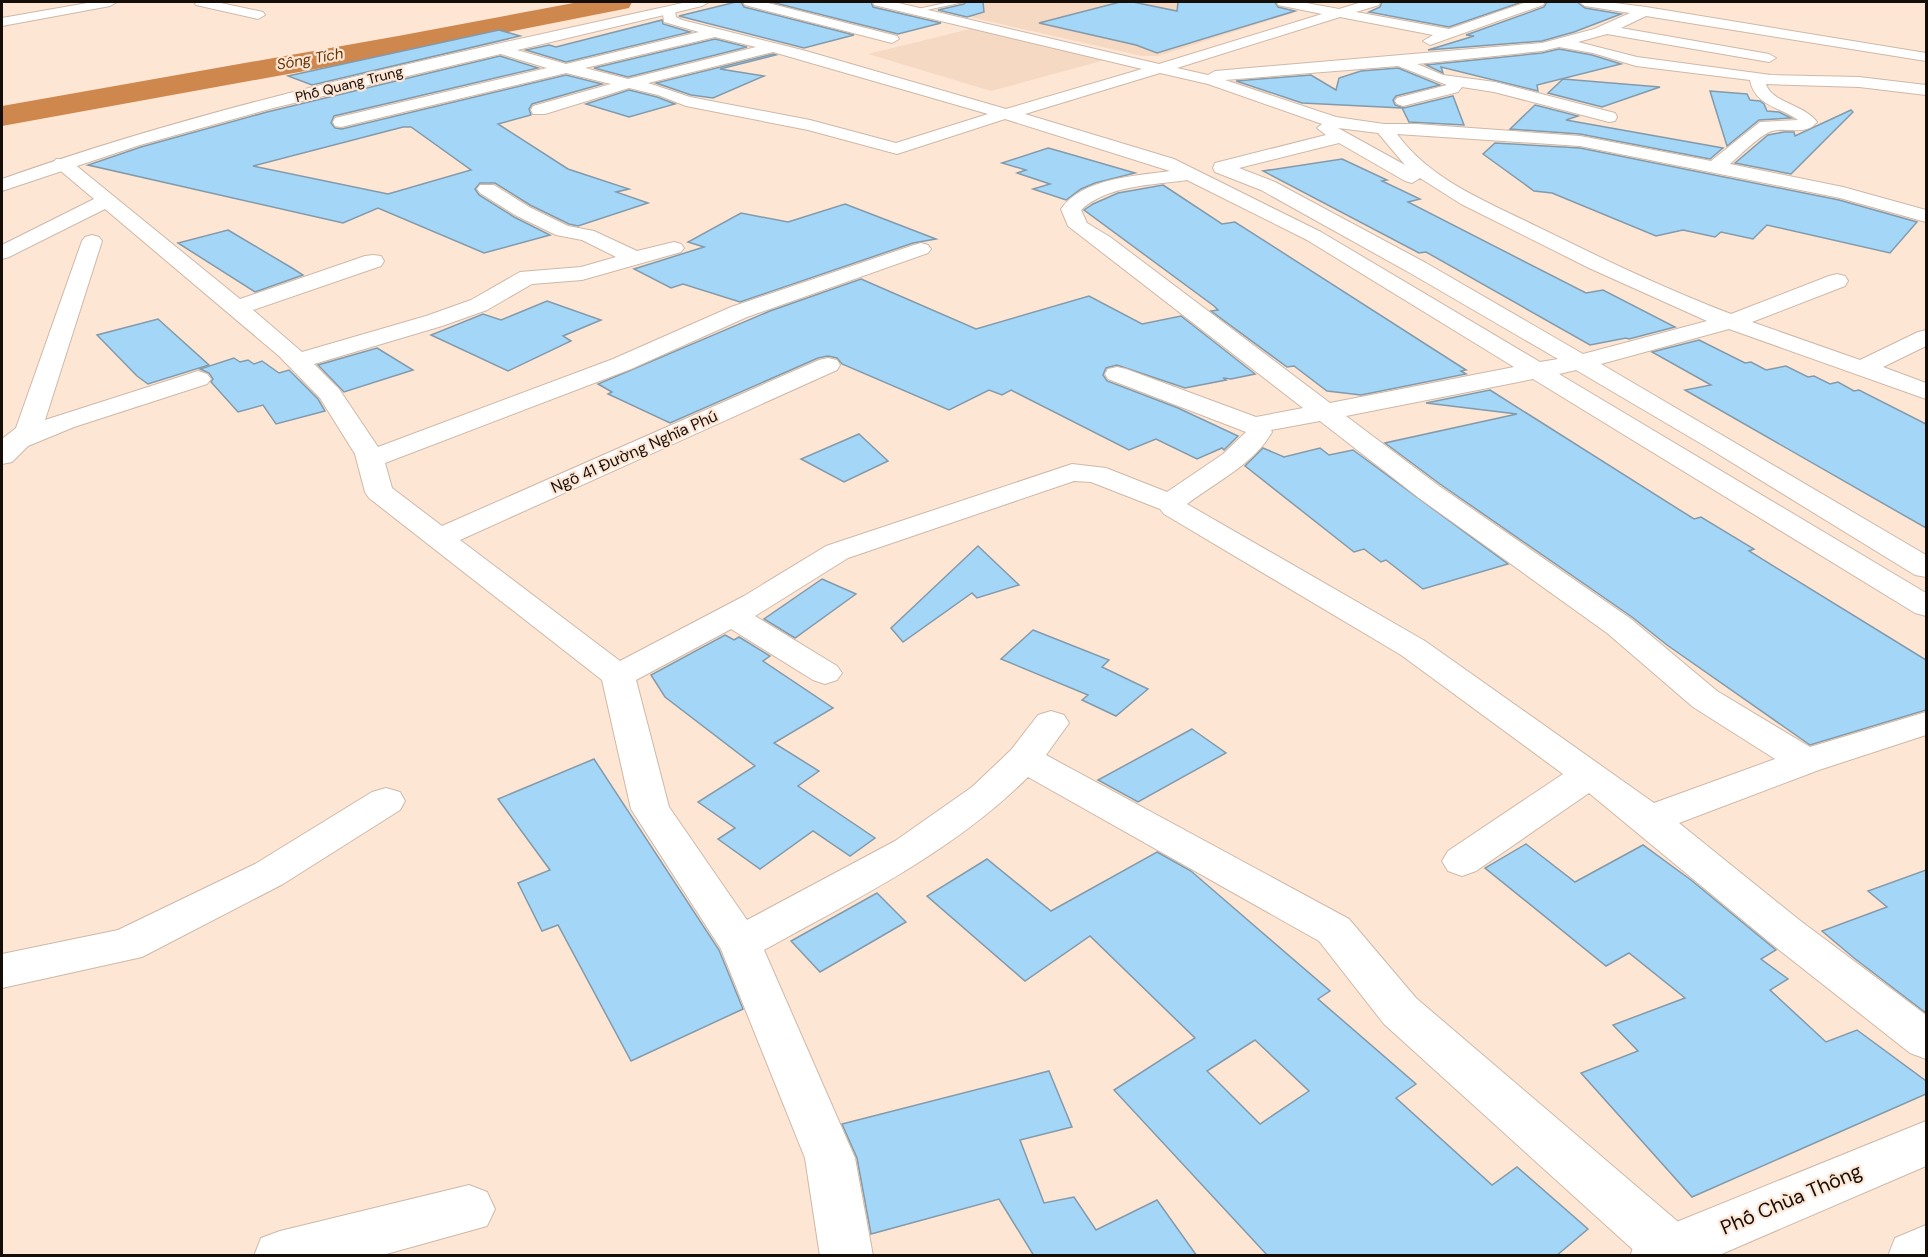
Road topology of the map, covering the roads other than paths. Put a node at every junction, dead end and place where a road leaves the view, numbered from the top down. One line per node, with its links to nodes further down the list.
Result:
1 (110, 2): 16 (main road)
2 (201, 2): 15 (main road)
3 (702, 2): 13 (main road, Phố Quang Trung)
4 (750, 2): 25 (main road)
5 (879, 2): 11 (main road)
6 (960, 2): 11 (lane)
7 (1283, 2): 14 (main road)
8 (1374, 2): 14 (main road)
9 (1539, 2): 21 (main road)
10 (1585, 2): 12 (main road)
11 (917, 10): 17 (main road)
12 (1646, 11): 19 (main road); 26 (main road)
13 (666, 12): 20 (main road); 24 (main road, Phố Quang Trung); 25 (main road)
14 (1338, 13): 21 (main road); 30 (main road)
15 (258, 15)
16 (2, 21)
17 (968, 22): 18 (main road); 30 (main road)
18 (936, 29)
19 (1605, 29): 22 (main road); 27 (main road)
20 (717, 32): 23 (main road); 29 (main road)
21 (1450, 34): 28 (main road)
22 (1560, 43): 28 (main road); 32 (main road)
23 (775, 47): 34 (main road); 39 (main road)
24 (496, 48): 29 (main road); 44 (main road, Phố Quang Trung)
25 (851, 50): 37 (main road)
26 (1926, 57)
27 (1769, 58)
28 (1397, 62): 31 (main road); 33 (main road)
29 (567, 68): 34 (main road); 41 (main road)
30 (1160, 68): 31 (main road); 37 (main road)
31 (1199, 77): 42 (main road); 43 (main road)
32 (1766, 78): 35 (main road); 45 (main road)
33 (1452, 82): 36 (main road); 40 (main road)
34 (630, 83): 38 (main road); 39 (main road)
35 (1926, 90)
36 (1403, 101)
37 (1031, 108): 39 (main road); 46 (main road)
38 (540, 110)
39 (1004, 114): 47 (main road)
40 (1609, 117)
41 (341, 122)
42 (1384, 129): 45 (main road); 63 (main road)
43 (1341, 137): 46 (main road); 63 (main road)
44 (62, 163): 48 (main road, Phố Quang Trung); 50 (main road)
45 (1716, 166): 51 (main road)
46 (1222, 167): 66 (main road)
47 (1188, 174): 69 (main road); 73 (main road)
48 (2, 185)
49 (487, 189): 57 (main road)
50 (107, 200): 52 (main road); 53 (main road)
51 (1924, 207)
52 (32, 237): 53 (main road); 56 (main road)
53 (100, 238): 62 (main road); 75 (main road)
54 (674, 248): 57 (main road)
55 (921, 249): 76 (main road)
56 (2, 253)
57 (634, 258): 60 (main road)
58 (373, 261): 62 (main road)
59 (509, 266): 60 (main road)
60 (531, 277): 65 (main road)
61 (1837, 281): 63 (main road)
62 (236, 308): 65 (main road)
63 (1729, 322): 66 (main road); 68 (main road)
64 (1926, 337): 68 (main road)
65 (297, 361): 76 (main road)
66 (1580, 362): 69 (main road); 79 (main road)
67 (828, 365): 78 (main road, Ngõ 41 Đường Nghĩa Phú)
68 (1862, 368): 72 (main road)
69 (1533, 369): 73 (main road); 80 (main road)
70 (1117, 374): 74 (main road)
71 (198, 379): 75 (main road)
72 (1926, 391)
73 (1325, 412): 74 (main road); 87 (main road)
74 (1254, 425): 77 (main road)
75 (7, 448)
76 (371, 459): 78 (main road)
77 (1170, 503): 81 (main road); 88 (main road)
78 (441, 537): 83 (main road)
79 (1926, 568)
80 (1926, 606)
81 (732, 616): 82 (main road); 83 (main road)
82 (825, 673)
83 (618, 676): 92 (main road)
84 (1051, 723): 86 (main road)
85 (1926, 723): 87 (main road)
86 (1024, 759): 92 (main road); 98 (main road)
87 (1806, 760): 90 (main road)
88 (1589, 775): 90 (main road); 91 (main road)
89 (386, 801): 93 (main road)
90 (1649, 820): 94 (main road)
91 (1462, 861)
92 (740, 944): 100 (main road)
93 (2, 971)
94 (1926, 1040)
95 (1926, 1143): 98 (main road, Phố Chùa Thông)
96 (469, 1209): 99 (main road)
97 (1926, 1250): 101 (main road)
98 (1664, 1252)
99 (280, 1256)
100 (847, 1256)
101 (1914, 1256)

